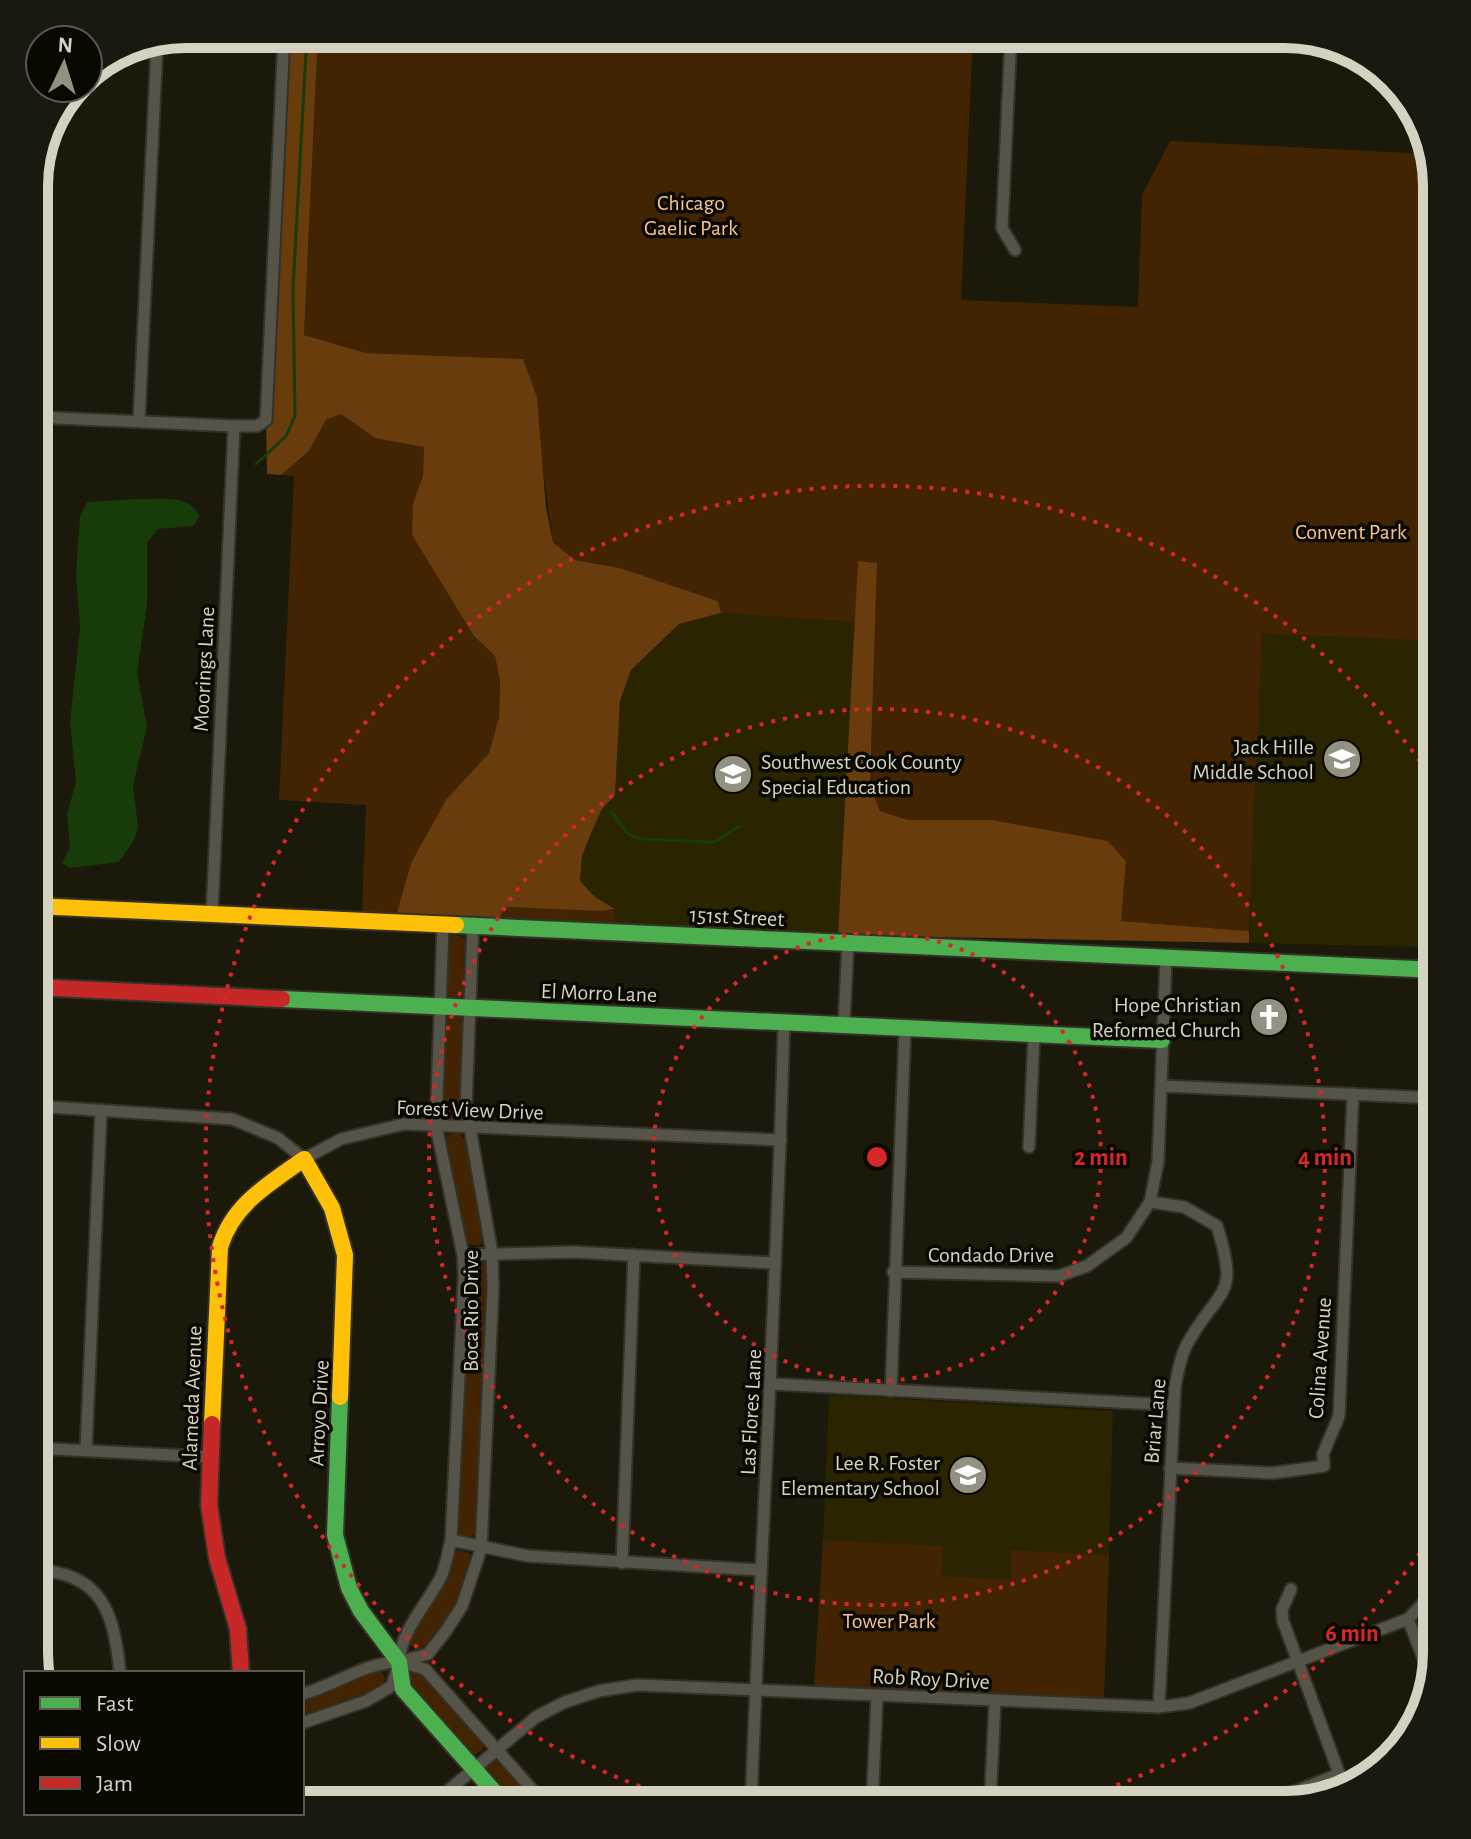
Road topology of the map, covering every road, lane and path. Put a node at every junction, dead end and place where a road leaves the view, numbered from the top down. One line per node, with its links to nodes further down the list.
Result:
1 (283, 48): 7 (street)
2 (1010, 48): 4 (street)
3 (157, 52): 6 (street)
4 (1015, 250)
5 (48, 418): 6 (street)
6 (139, 421): 7 (street)
7 (234, 426): 9 (street, Moorings Lane)
8 (48, 907): 9 (street, 151st Street)
9 (212, 914): 10 (street, 151st Street)
10 (443, 925): 11 (street, 151st Street); 16 (street, Boca Rio Drive)
11 (473, 926): 12 (street, 151st Street); 17 (street, Boca Rio Drive)
12 (848, 943): 13 (street, 151st Street); 19 (street)
13 (1166, 958): 14 (street, 151st Street); 22 (street, Condado Drive)
14 (1423, 969)
15 (48, 988): 16 (street, El Morro Lane)
16 (440, 1005): 17 (street, El Morro Lane); 28 (street, Boca Rio Drive)
17 (469, 1010): 18 (street, El Morro Lane); 29 (street, Boca Rio Drive)
18 (784, 1020): 19 (street, El Morro Lane); 30 (street, Las Flores Lane)
19 (844, 1023): 20 (street, El Morro Lane)
20 (905, 1029): 21 (street, El Morro Lane); 38 (street)
21 (1034, 1035): 22 (street, El Morro Lane); 31 (street)
22 (1162, 1040): 23 (street, Condado Drive)
23 (1162, 1086): 24 (street); 33 (street, Condado Drive)
24 (1353, 1094): 25 (street); 45 (street, Colina Avenue)
25 (1423, 1097)
26 (48, 1107): 27 (street)
27 (101, 1110): 32 (street); 43 (street)
28 (436, 1126): 29 (street, Forest View Drive); 32 (street, Forest View Drive); 35 (street, Boca Rio Drive)
29 (469, 1128): 30 (street, Forest View Drive); 34 (street, Boca Rio Drive)
30 (781, 1140): 37 (street, Las Flores Lane)
31 (1029, 1147)
32 (304, 1159): 44 (street, Alameda Avenue); 55 (street, Arroyo Drive)
33 (1150, 1202): 38 (street, Condado Drive); 41 (street, Briar Lane)
34 (492, 1253): 35 (street); 36 (street); 47 (street, Boca Rio Drive)
35 (463, 1255): 46 (street, Boca Rio Drive)
36 (634, 1255): 37 (street); 48 (street)
37 (775, 1263): 39 (street, Las Flores Lane)
38 (893, 1272): 40 (street)
39 (773, 1384): 40 (street); 49 (street, Las Flores Lane)
40 (891, 1391): 41 (street)
41 (1174, 1405): 45 (street, Briar Lane)
42 (48, 1449): 43 (street)
43 (86, 1450): 44 (street)
44 (210, 1457): 58 (street, Alameda Avenue)
45 (1170, 1468): 63 (street, Briar Lane)
46 (451, 1540): 47 (street); 55 (street, Boca Rio Drive)
47 (481, 1549): 48 (street); 55 (street, Boca Rio Drive)
48 (622, 1563): 49 (street)
49 (760, 1570): 59 (street, Las Flores Lane)
50 (48, 1572): 57 (street)
51 (1291, 1589): 56 (street)
52 (1423, 1603): 53 (street, Rob Roy Drive)
53 (1408, 1619): 54 (street); 56 (street, Rob Roy Drive)
54 (1423, 1657)
55 (399, 1662): 60 (street, Boca Rio Drive); 64 (street, Boca Rio Drive); 65 (street, Arroyo Drive); 66 (street, Arroyo Drive)
56 (1297, 1664): 63 (street, Rob Roy Drive); 67 (street)
57 (120, 1671)
58 (241, 1671)
59 (756, 1689): 61 (street, Rob Roy Drive); 65 (street, Rob Roy Drive); 73 (street, Las Flores Lane)
60 (304, 1693)
61 (877, 1696): 62 (street, Rob Roy Drive); 74 (street)
62 (995, 1701): 63 (street, Rob Roy Drive); 75 (street)
63 (1159, 1707)
64 (304, 1722)
65 (497, 1749): 66 (street, Rob Roy Drive); 72 (street, Arroyo Drive)
66 (473, 1769): 70 (street, Rob Roy Drive); 71 (street, Arroyo Drive)
67 (1339, 1774): 68 (street); 69 (street)
68 (1341, 1779)
69 (1298, 1790)
70 (447, 1791)
71 (493, 1791)
72 (534, 1791)
73 (752, 1791)
74 (873, 1791)
75 (991, 1791)

